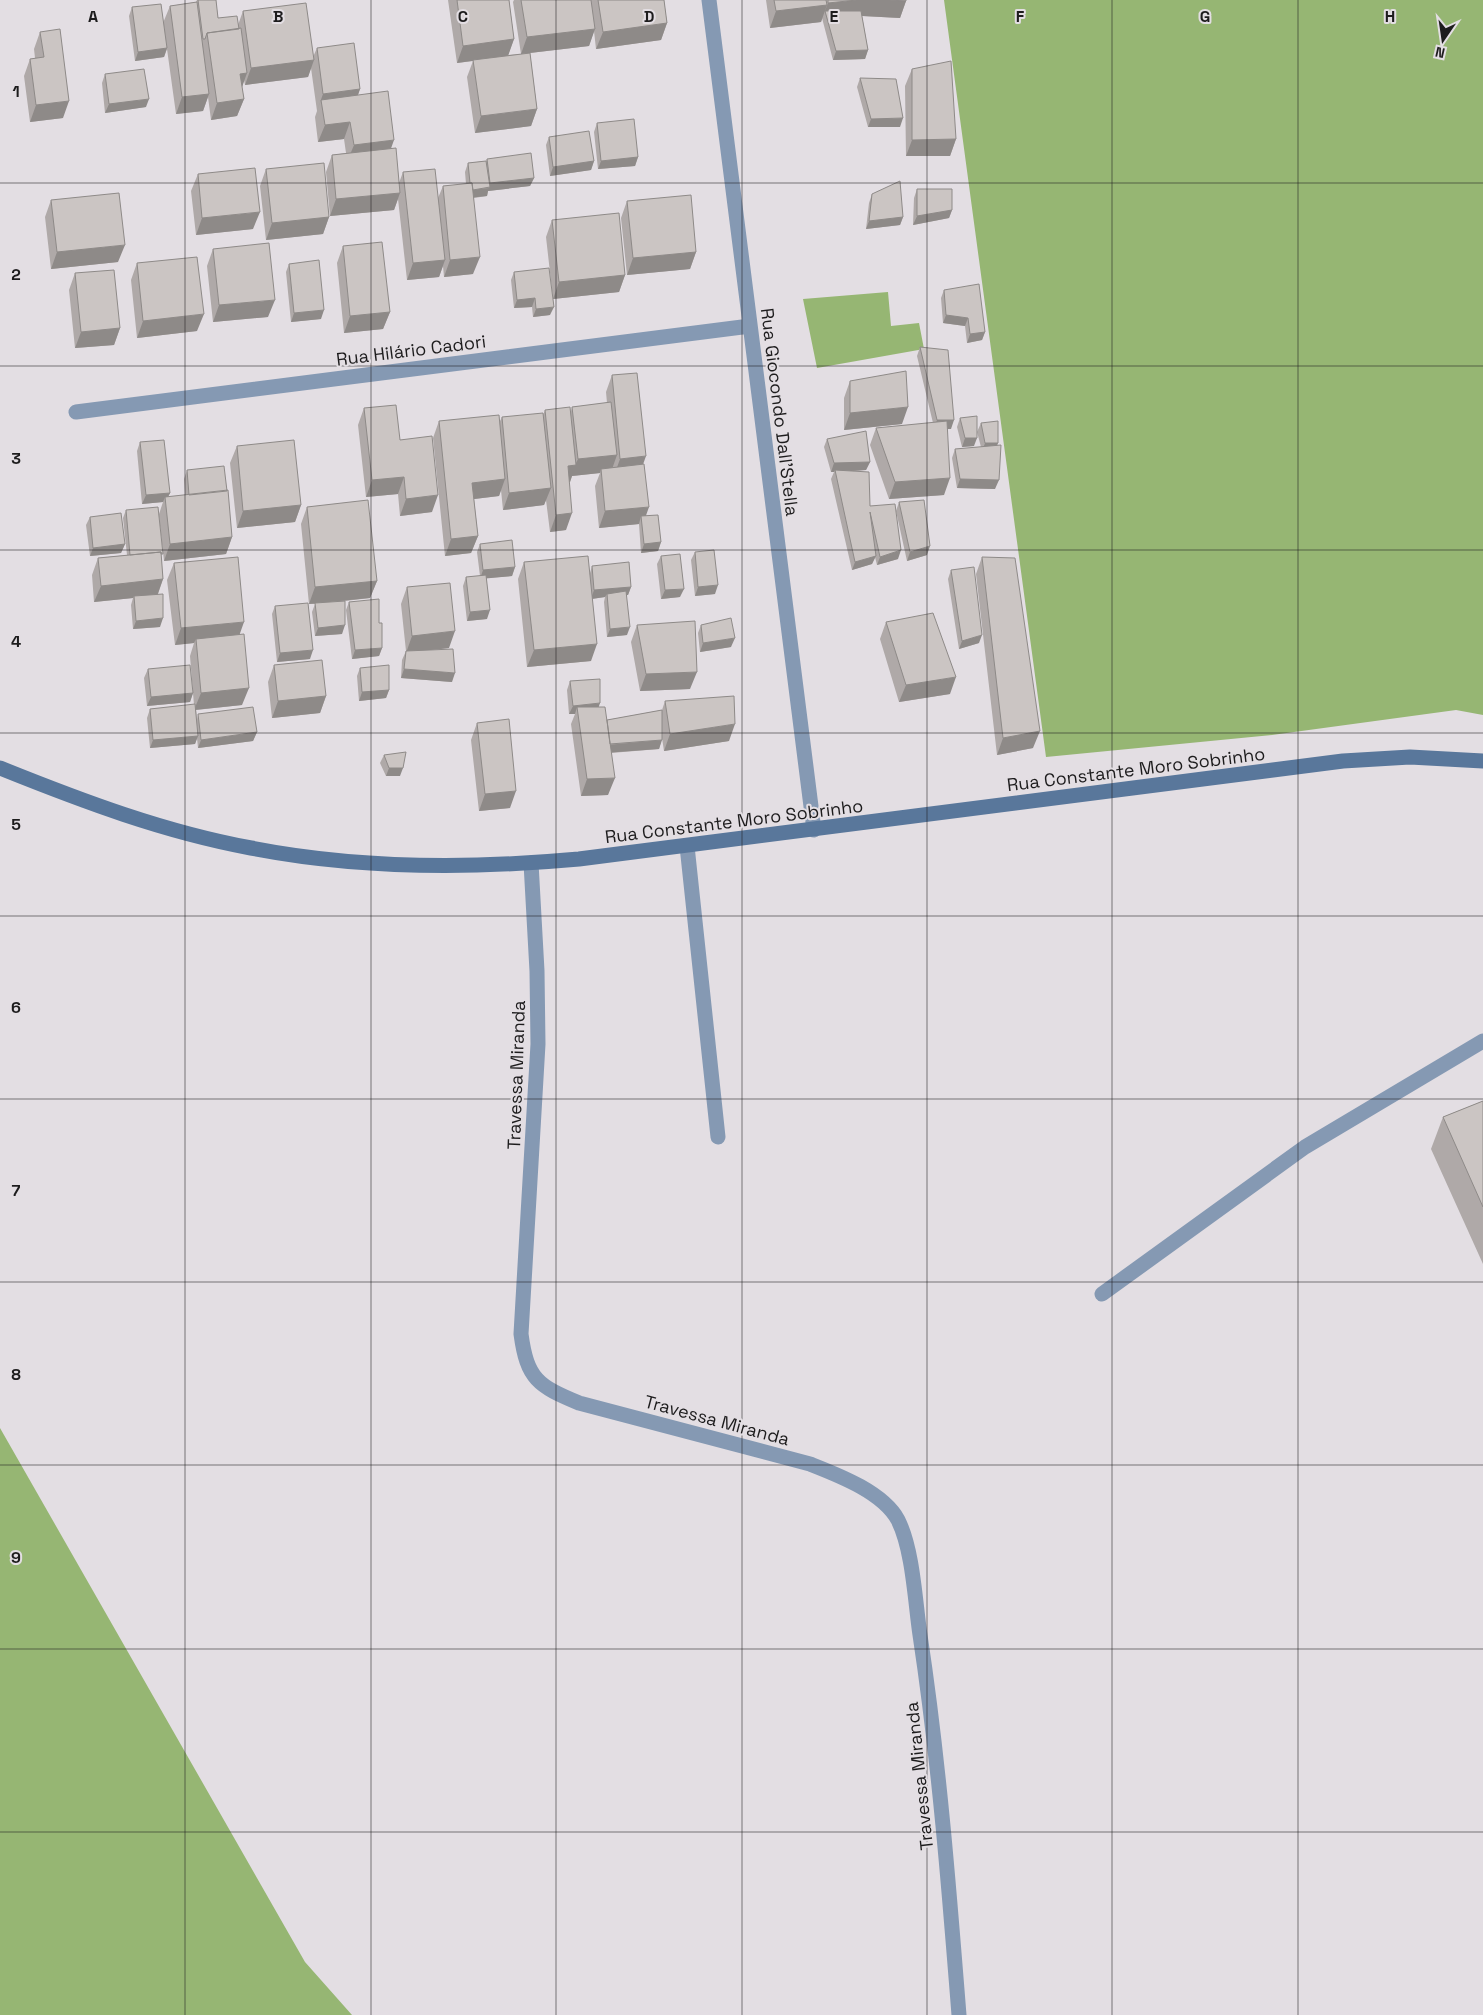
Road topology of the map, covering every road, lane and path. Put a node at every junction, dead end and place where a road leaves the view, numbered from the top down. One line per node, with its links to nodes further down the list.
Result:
1 (709, 0): 2 (street, Rua Giocondo Dall'Stella)
2 (750, 326): 3 (street, Rua Hilário Cadori); 6 (street, Rua Giocondo Dall'Stella)
3 (76, 412)
4 (1483, 760): 6 (main road, Rua Constante Moro Sobrinho)
5 (0, 768): 8 (main road, Rua Constante Moro Sobrinho)
6 (814, 830): 7 (main road, Rua Constante Moro Sobrinho)
7 (687, 846): 8 (main road, Rua Constante Moro Sobrinho); 10 (street)
8 (531, 863): 12 (street, Travessa Miranda)
9 (1483, 1041): 11 (street)
10 (718, 1137)
11 (1102, 1294)
12 (959, 2015)

